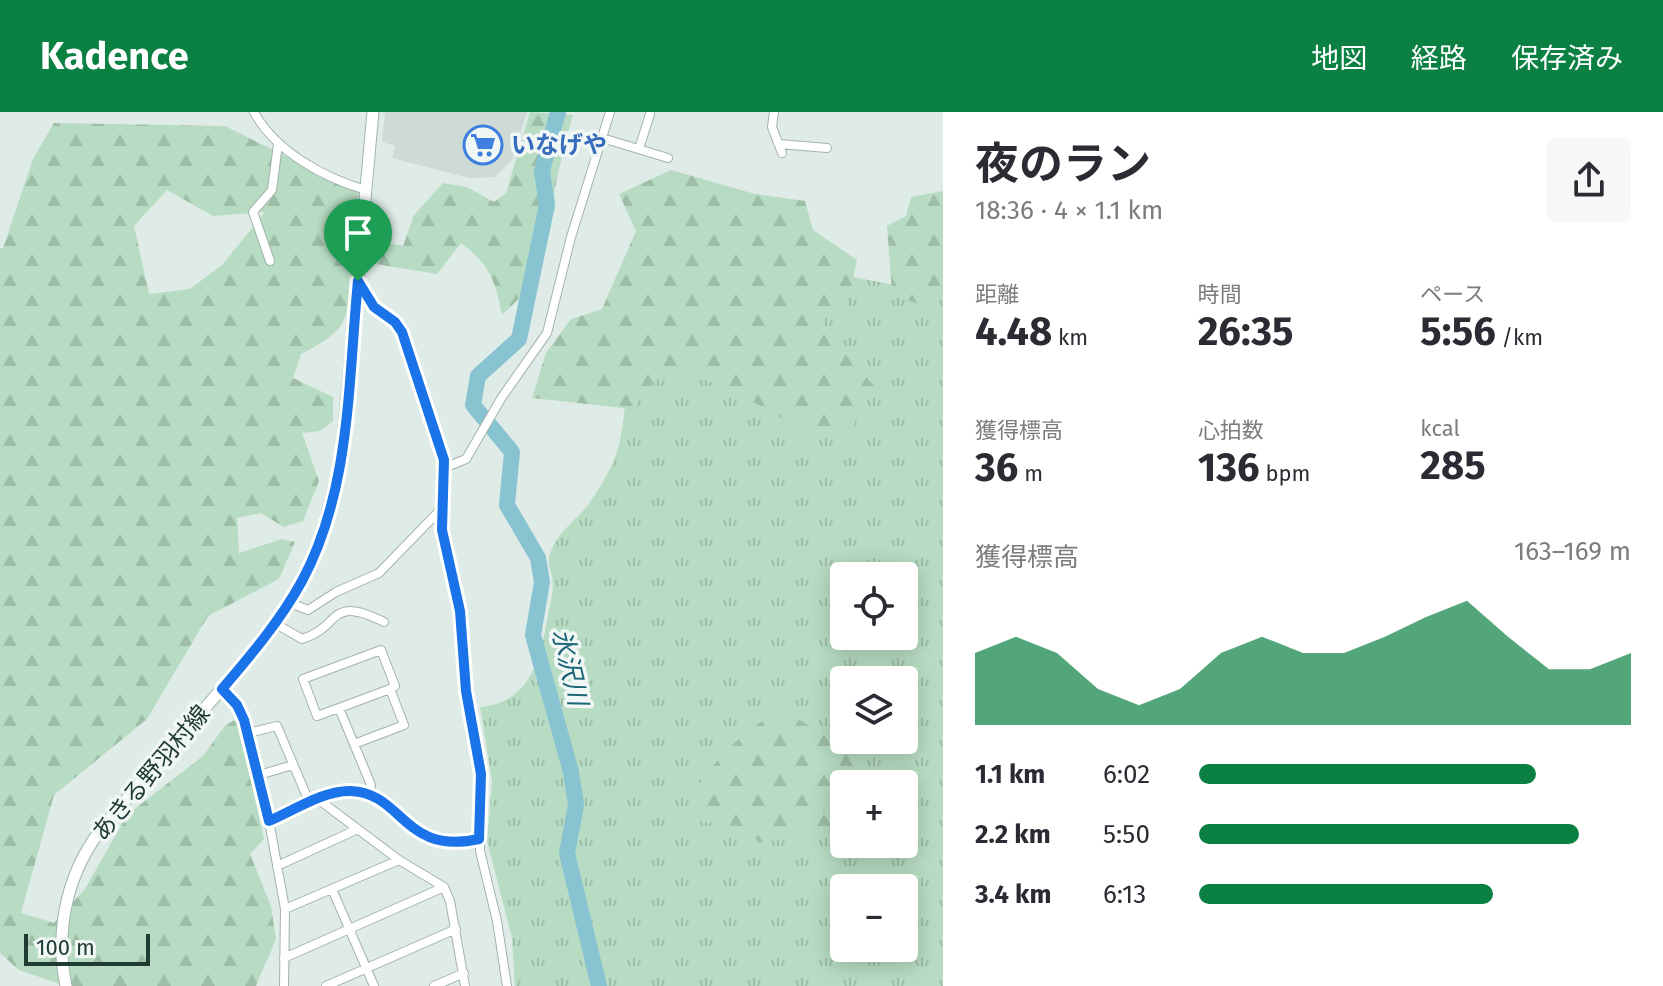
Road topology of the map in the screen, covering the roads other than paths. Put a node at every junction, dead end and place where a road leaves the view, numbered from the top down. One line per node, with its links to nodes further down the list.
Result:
1 (254, 112): 7 (street)
2 (373, 112): 11 (main road, あきる野羽村線)
3 (610, 112): 6 (street)
4 (774, 112): 8 (street)
5 (650, 114): 9 (street)
6 (602, 138): 9 (street); 14 (street)
7 (278, 144): 11 (street); 12 (street)
8 (827, 148)
9 (639, 149): 10 (street)
10 (668, 158)
11 (366, 190): 13 (main road, あきる野羽村線)
12 (270, 261)
13 (358, 281): 14 (street); 16 (main road, あきる野羽村線)
14 (444, 468): 15 (street)
15 (443, 507): 16 (street); 32 (street)
16 (290, 603): 18 (main road, あきる野羽村線)
17 (384, 622): 18 (street)
18 (276, 624): 19 (main road, あきる野羽村線)
19 (222, 689): 23 (street); 43 (main road, あきる野羽村線)
20 (390, 689): 21 (street); 21 (street); 22 (street)
21 (339, 708): 25 (street)
22 (386, 732): 24 (street); 25 (street)
23 (248, 733): 26 (street); 27 (street)
24 (390, 743)
25 (354, 744): 28 (street)
26 (293, 765): 27 (street); 29 (street)
27 (259, 775): 30 (street)
28 (370, 796): 29 (street); 32 (street)
29 (315, 802): 30 (street); 31 (street)
30 (269, 821): 34 (street)
31 (358, 829): 33 (street); 34 (street)
32 (479, 839): 49 (street)
33 (399, 860): 35 (street); 36 (street)
34 (277, 866): 37 (street)
35 (444, 887): 38 (street); 39 (street)
36 (332, 889): 37 (street); 38 (street)
37 (285, 909): 40 (street)
38 (349, 929): 40 (street); 41 (street)
39 (456, 929): 41 (street); 42 (street)
40 (284, 958): 44 (street)
41 (366, 968): 45 (street); 46 (street)
42 (464, 973): 47 (street); 48 (street)
43 (66, 986)
44 (284, 986)
45 (326, 986)
46 (374, 986)
47 (434, 986)
48 (465, 986)
49 (507, 986)

